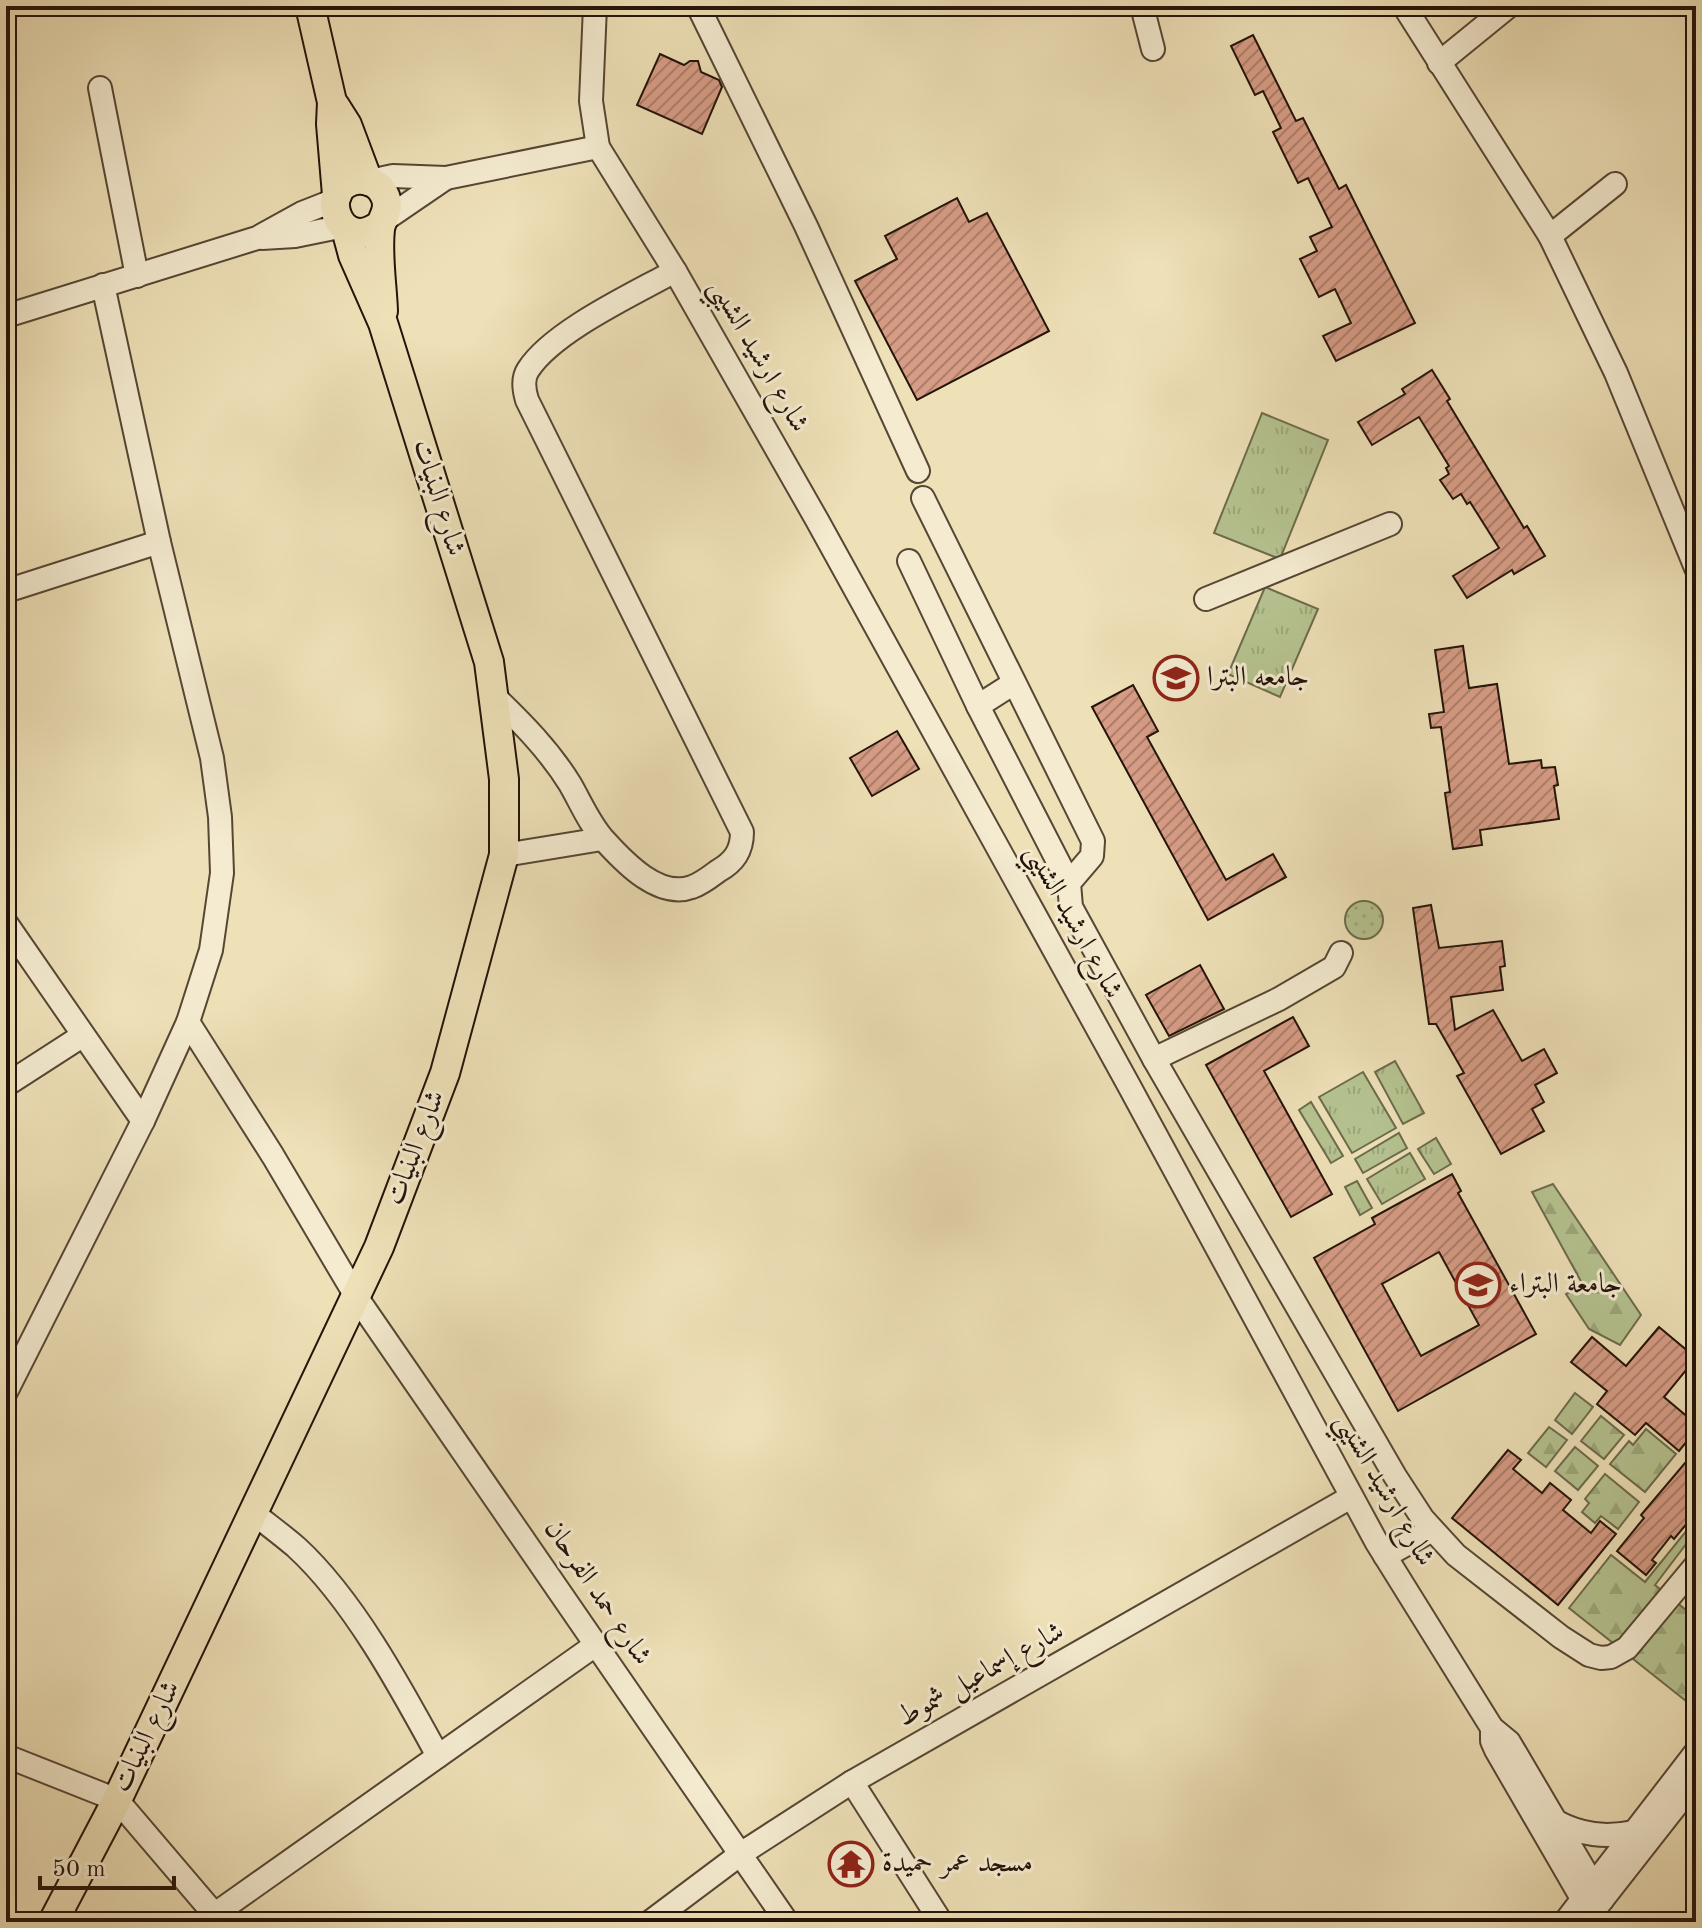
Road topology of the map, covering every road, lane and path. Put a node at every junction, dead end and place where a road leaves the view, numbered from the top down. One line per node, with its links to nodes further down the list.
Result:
1 (310, 6): 10 (main road, شارع البنيات)
2 (595, 6): 11 (street)
3 (698, 6): 23 (street)
4 (1142, 6): 7 (street)
5 (1404, 6): 8 (street)
6 (1509, 6): 8 (street)
7 (1153, 49)
8 (1439, 63): 17 (street)
9 (100, 88): 19 (street)
10 (332, 102): 13 (main road, شارع البنيات); 15 (main road, شارع البنيات)
11 (598, 147): 12 (street); 18 (street, شارع ارشيد الشيبي)
12 (446, 178): 13 (street); 16 (street)
13 (369, 181): 15 (main road); 16 (main road)
14 (1615, 184): 17 (street)
15 (340, 213): 16 (main road); 19 (street); 22 (main road, شارع البنيات)
16 (382, 223): 22 (main road, شارع البنيات)
17 (1550, 236): 28 (street)
18 (675, 271): 34 (street); 47 (street, شارع ارشيد الشيبي)
19 (137, 276): 20 (street)
20 (103, 285): 21 (street); 26 (street)
21 (6, 316)
22 (383, 323): 32 (main road, شارع البنيات)
23 (918, 471)
24 (923, 498): 31 (street)
25 (1390, 524): 30 (street)
26 (159, 542): 29 (street); 39 (street)
27 (909, 561): 33 (street)
28 (1696, 568)
29 (6, 591)
30 (1206, 599)
31 (1014, 683): 33 (street); 36 (street)
32 (494, 696): 34 (street); 35 (main road, شارع البنيات)
33 (978, 706): 36 (street)
34 (602, 839): 35 (street)
35 (504, 855): 44 (main road, شارع البنيات)
36 (1069, 883): 41 (street)
37 (6, 923): 40 (street)
38 (1341, 953): 41 (street)
39 (188, 1022): 43 (street); 44 (street, شارع حمد الفرحان)
40 (82, 1036): 42 (street); 43 (street)
41 (1154, 1059): 49 (street)
42 (6, 1085)
43 (143, 1121): 45 (street)
44 (357, 1298): 48 (main road, شارع البنيات); 52 (street, شارع حمد الفرحان)
45 (14, 1355): 46 (street)
46 (6, 1392)
47 (1351, 1497): 50 (street, شارع ارشيد الشيبي); 58 (street, شارع إسماعيل شموط)
48 (252, 1512): 56 (street); 59 (main road, شارع البنيات)
49 (1428, 1524): 50 (street); 51 (street)
50 (1381, 1549): 53 (street, شارع ارشيد الشيبي)
51 (1696, 1565)
52 (594, 1646): 56 (street); 62 (street, شارع حمد الفرحان)
53 (1492, 1728): 60 (street, شارع ارشيد الشيبي); 63 (street, شارع ارشيد الشيبي)
54 (1696, 1752): 61 (street)
55 (6, 1756): 59 (street)
56 (438, 1756): 64 (street)
57 (1696, 1780): 63 (street)
58 (852, 1782): 62 (street, شارع إسماعيل شموط); 68 (street)
59 (117, 1800): 64 (street); 65 (main road, شارع البنيات)
60 (1555, 1821): 61 (street); 63 (street, شارع ارشيد الشيبي)
61 (1634, 1832): 63 (street)
62 (742, 1853): 66 (street, شارع إسماعيل شموط); 67 (street, شارع حمد الفرحان)
63 (1591, 1904): 69 (street)
64 (218, 1918)
65 (53, 1922)
66 (650, 1922)
67 (787, 1922)
68 (941, 1922)
69 (1565, 1922)

